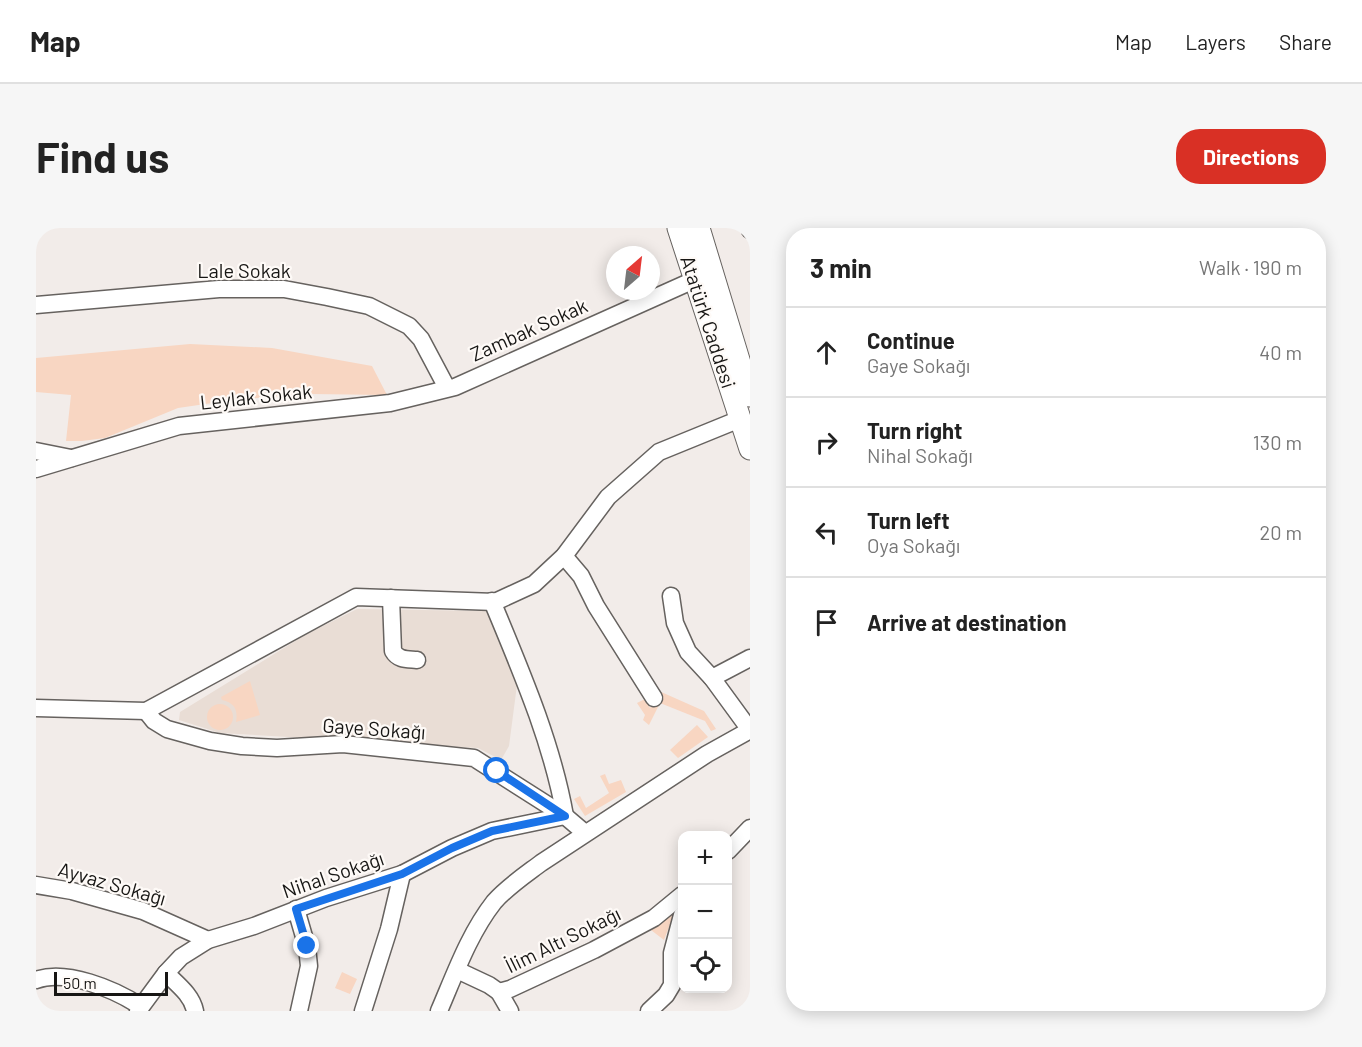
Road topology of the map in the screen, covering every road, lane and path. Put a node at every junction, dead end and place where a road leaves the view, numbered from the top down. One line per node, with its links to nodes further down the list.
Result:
1 (678, 228): 3 (main road, Atatürk Caddesi)
2 (699, 228): 5 (main road, Atatürk Caddesi)
3 (694, 280): 6 (street, Zambak Sokak); 8 (main road, Atatürk Caddesi)
4 (36, 305): 6 (street, Lale Sokak)
5 (745, 358): 7 (main road, Atatürk Caddesi)
6 (447, 388): 11 (street, Leylak Sokak)
7 (750, 396)
8 (745, 417): 9 (main road, Atatürk Caddesi); 13 (street)
9 (750, 449)
10 (36, 451): 11 (street)
11 (71, 458): 12 (street, Leylak Sokak)
12 (36, 469)
13 (564, 556): 16 (street); 20 (street)
14 (670, 596): 19 (street)
15 (391, 598): 16 (street); 18 (street); 22 (street)
16 (492, 602): 24 (street)
17 (750, 658): 19 (street)
18 (417, 660)
19 (712, 678): 23 (street)
20 (654, 698)
21 (36, 708): 22 (street)
22 (146, 711): 24 (street, Gaye Sokağı)
23 (750, 730): 26 (street)
24 (565, 816): 26 (street, Gaye Sokağı); 28 (street, Nihal Sokağı)
25 (750, 828): 27 (street)
26 (585, 833): 34 (street)
27 (732, 847)
28 (402, 874): 31 (street, Nihal Sokağı); 41 (street)
29 (36, 885): 33 (street, Ayvaz Sokağı)
30 (678, 898): 37 (street, İlim Altı Sokağı)
31 (296, 909): 33 (street, Nihal Sokağı); 40 (street)
32 (678, 930): 44 (street)
33 (208, 940): 35 (street, Nihal Sokağı)
34 (457, 970): 37 (street, İlim Altı Sokağı); 42 (street)
35 (166, 973): 38 (street, Nihal Sokağı); 39 (street)
36 (36, 980): 38 (street)
37 (499, 993): 43 (street)
38 (139, 1008)
39 (195, 1011)
40 (299, 1011)
41 (363, 1011)
42 (439, 1011)
43 (510, 1011)
44 (649, 1011)

